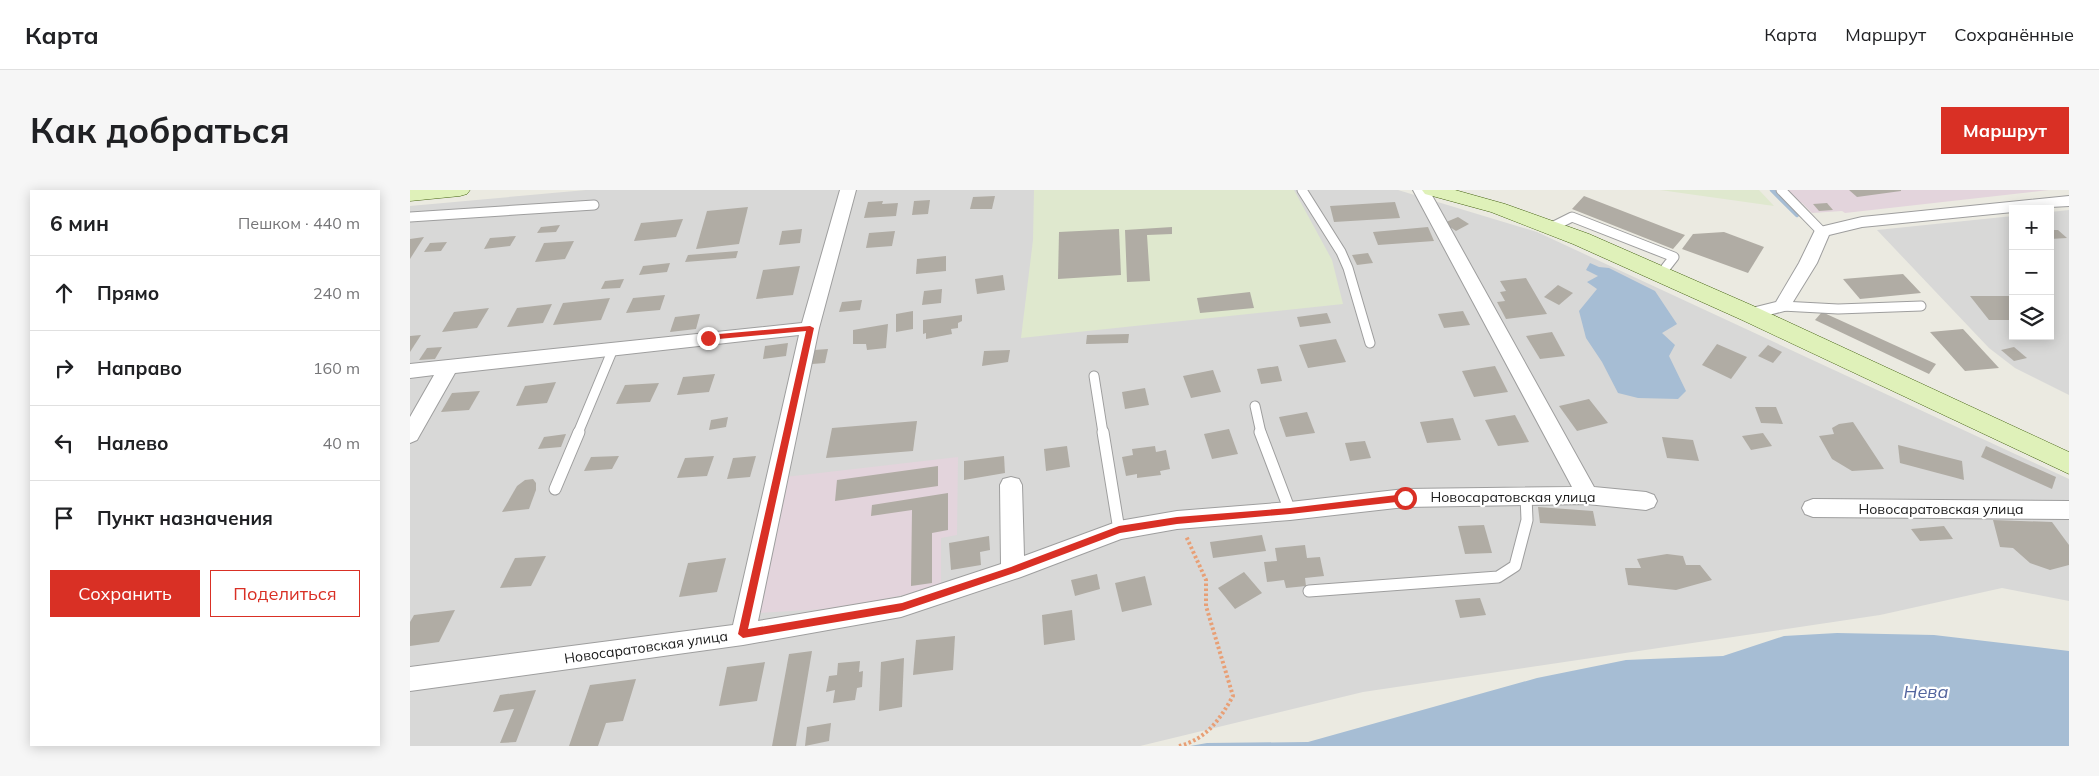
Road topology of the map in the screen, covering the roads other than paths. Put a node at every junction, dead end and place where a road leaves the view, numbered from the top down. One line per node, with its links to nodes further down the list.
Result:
1 (460, 190): 7 (main road)
2 (848, 190): 15 (street)
3 (1302, 190): 16 (lane)
4 (1420, 190): 26 (street)
5 (1432, 190): 14 (main road)
6 (1781, 190): 11 (lane)
7 (410, 195)
8 (2069, 201): 11 (street)
9 (594, 205): 10 (lane)
10 (410, 217)
11 (1822, 232): 12 (street)
12 (1782, 306): 13 (lane); 14 (street)
13 (1921, 306)
14 (1750, 314): 23 (main road)
15 (810, 328): 17 (street); 35 (street)
16 (1370, 343)
17 (613, 349): 18 (street); 25 (lane)
18 (449, 366): 19 (street); 22 (street)
19 (410, 371)
20 (1094, 376): 32 (lane)
21 (1254, 406): 31 (lane)
22 (410, 435)
23 (2069, 464)
24 (1011, 485): 33 (street)
25 (555, 489)
26 (1587, 495): 27 (street, Новосаратовская улица); 28 (street, Новосаратовская улица)
27 (1526, 496): 31 (street, Новосаратовская улица); 34 (lane)
28 (1646, 501)
29 (1813, 508): 30 (street, Новосаратовская улица)
30 (2069, 510)
31 (1290, 511): 32 (street, Новосаратовская улица)
32 (1119, 530): 33 (street, Новосаратовская улица)
33 (1013, 570): 35 (street, Новосаратовская улица)
34 (1309, 591)
35 (743, 634): 36 (street, Новосаратовская улица)
36 (410, 679)

